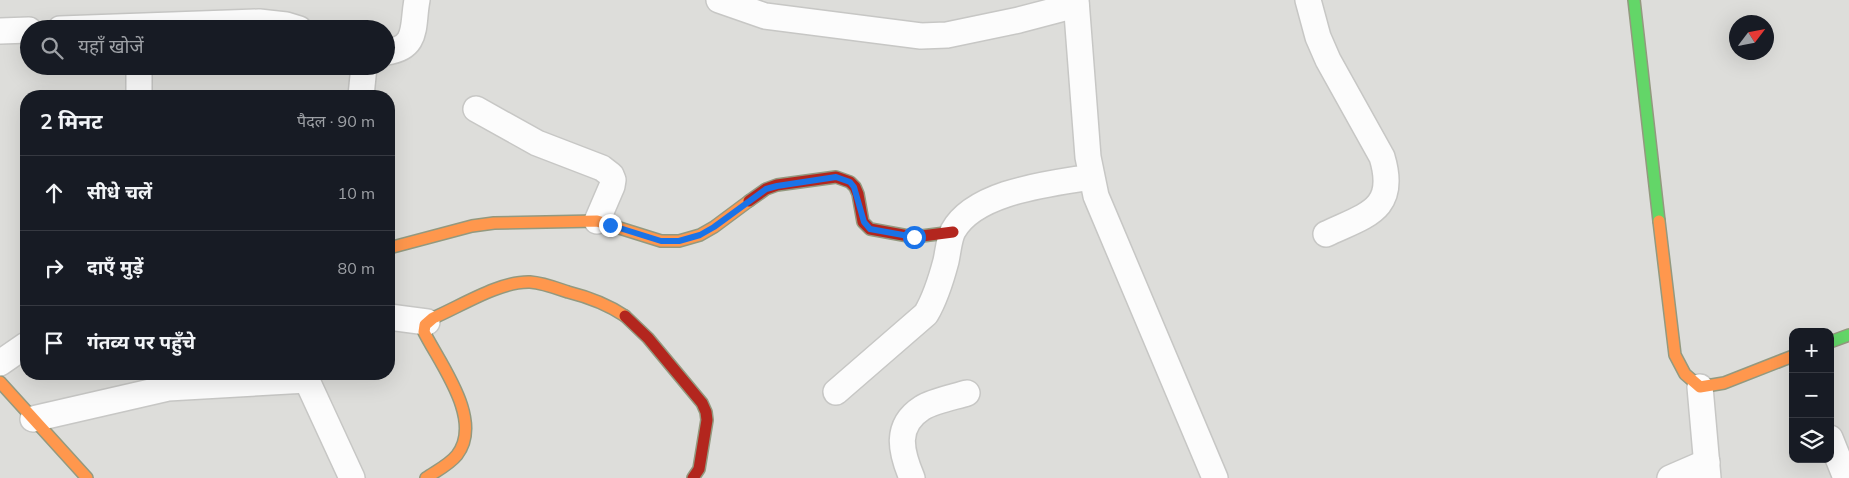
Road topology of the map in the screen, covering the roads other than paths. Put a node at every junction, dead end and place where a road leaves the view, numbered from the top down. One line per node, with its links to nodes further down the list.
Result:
1 (417, 0): 9 (street)
2 (719, 0): 6 (street)
3 (1308, 0): 18 (street)
4 (1634, 0): 30 (street)
5 (1076, 2): 6 (street); 15 (street)
6 (768, 8)
7 (20, 30): 8 (street)
8 (0, 31)
9 (395, 51)
10 (139, 75): 12 (street)
11 (363, 75): 13 (street)
12 (139, 90)
13 (362, 90)
14 (476, 109): 16 (street)
15 (1091, 176): 17 (street); 41 (street)
16 (597, 221): 17 (street); 19 (street)
17 (953, 232): 31 (street)
18 (1326, 234)
19 (395, 246)
20 (395, 318): 21 (street)
21 (427, 322): 38 (street); 39 (street)
22 (1849, 334): 23 (street)
23 (1834, 340)
24 (20, 349): 26 (street)
25 (1789, 358): 30 (street)
26 (0, 363)
27 (268, 380): 33 (street)
28 (307, 380): 37 (street)
29 (0, 382): 33 (street)
30 (1700, 387): 35 (street)
31 (836, 392)
32 (967, 393): 40 (street)
33 (33, 419): 36 (street)
34 (1834, 448): 43 (street)
35 (1708, 470): 42 (street)
36 (87, 478)
37 (352, 478)
38 (426, 478)
39 (693, 478)
40 (912, 478)
41 (1215, 478)
42 (1670, 478)
43 (1846, 478)

